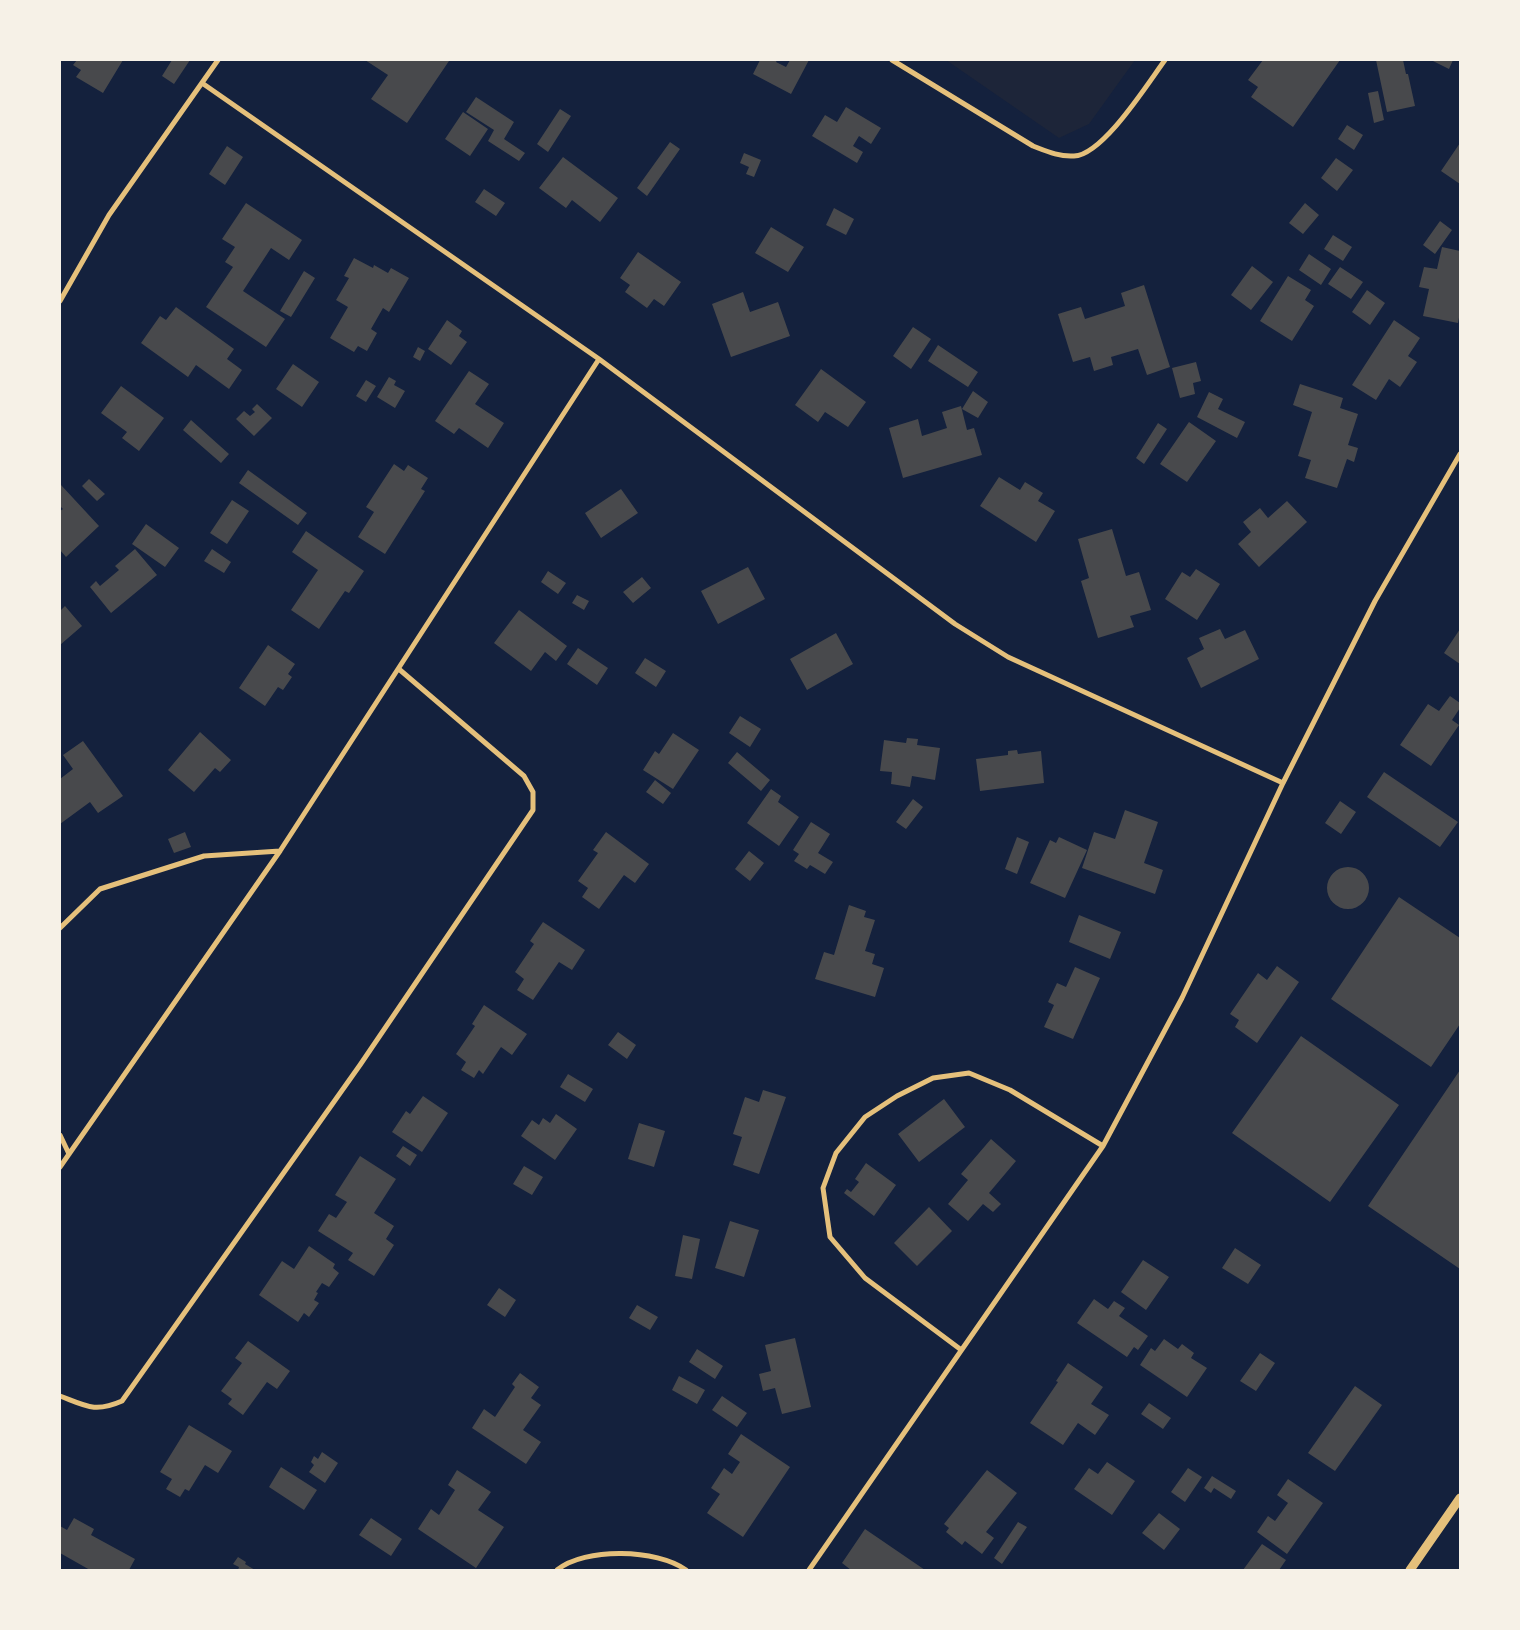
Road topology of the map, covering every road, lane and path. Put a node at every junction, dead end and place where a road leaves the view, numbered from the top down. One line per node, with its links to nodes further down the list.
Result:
1 (218, 60): 4 (street)
2 (892, 60): 3 (street)
3 (1165, 60)
4 (202, 83): 5 (street); 6 (street)
5 (60, 301)
6 (599, 359): 8 (street); 9 (street)
7 (1460, 454): 9 (street)
8 (400, 670): 10 (street); 17 (street)
9 (1283, 783): 13 (street)
10 (280, 852): 11 (street); 14 (street)
11 (60, 928)
12 (60, 1135): 14 (street)
13 (1103, 1146): 16 (street); 16 (street)
14 (69, 1154): 15 (street)
15 (60, 1167)
16 (960, 1349): 21 (street)
17 (60, 1396)
18 (1460, 1498): 22 (street)
19 (558, 1570): 20 (street)
20 (686, 1570)
21 (809, 1570)
22 (1410, 1570)

